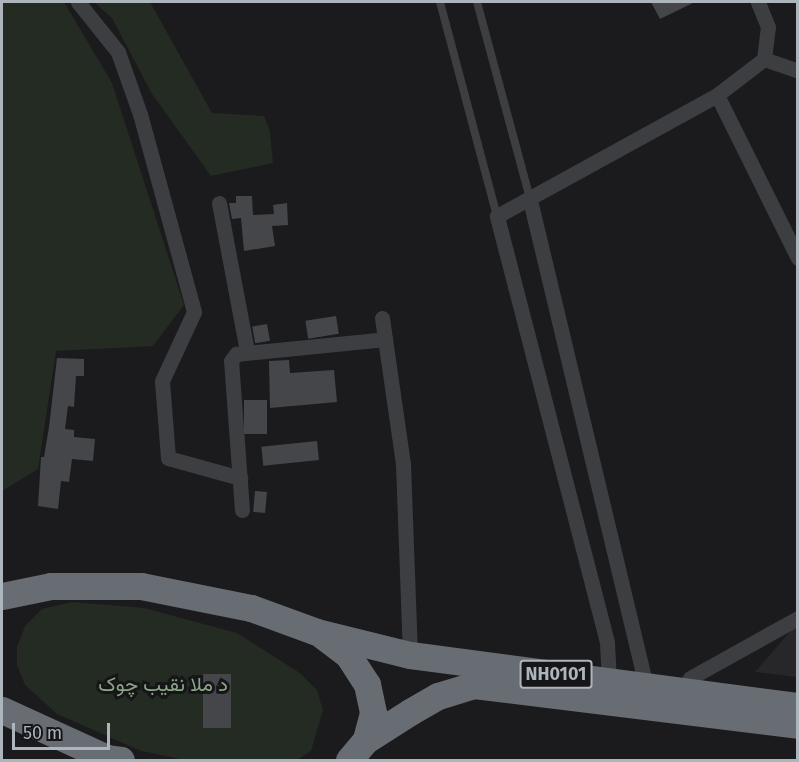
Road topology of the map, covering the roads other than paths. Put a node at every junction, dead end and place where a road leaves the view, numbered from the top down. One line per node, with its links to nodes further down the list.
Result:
1 (78, 2): 15 (street)
2 (440, 2): 10 (lane)
3 (477, 2): 8 (lane)
4 (758, 2): 5 (street)
5 (764, 59): 6 (street); 7 (street)
6 (798, 71)
7 (717, 95): 8 (street); 11 (street)
8 (530, 200): 10 (street); 23 (street)
9 (219, 202): 14 (street)
10 (497, 216): 21 (street)
11 (798, 258)
12 (382, 318): 13 (street)
13 (385, 339): 14 (street); 20 (street)
14 (247, 351): 15 (street)
15 (240, 478): 16 (street)
16 (242, 510)
17 (2, 596): 19 (highway, NH0101)
18 (798, 618): 22 (street)
19 (317, 632): 20 (highway, NH0101); 27 (highway, NH0101)
20 (410, 655): 21 (highway, NH0101)
21 (609, 681): 23 (highway, NH0101)
22 (684, 690): 23 (highway, NH0101); 24 (highway, NH0101)
23 (646, 697): 26 (highway, NH0101); 27 (highway, NH0101)
24 (798, 706)
25 (2, 710): 28 (highway)
26 (798, 724)
27 (354, 755)
28 (113, 760)

